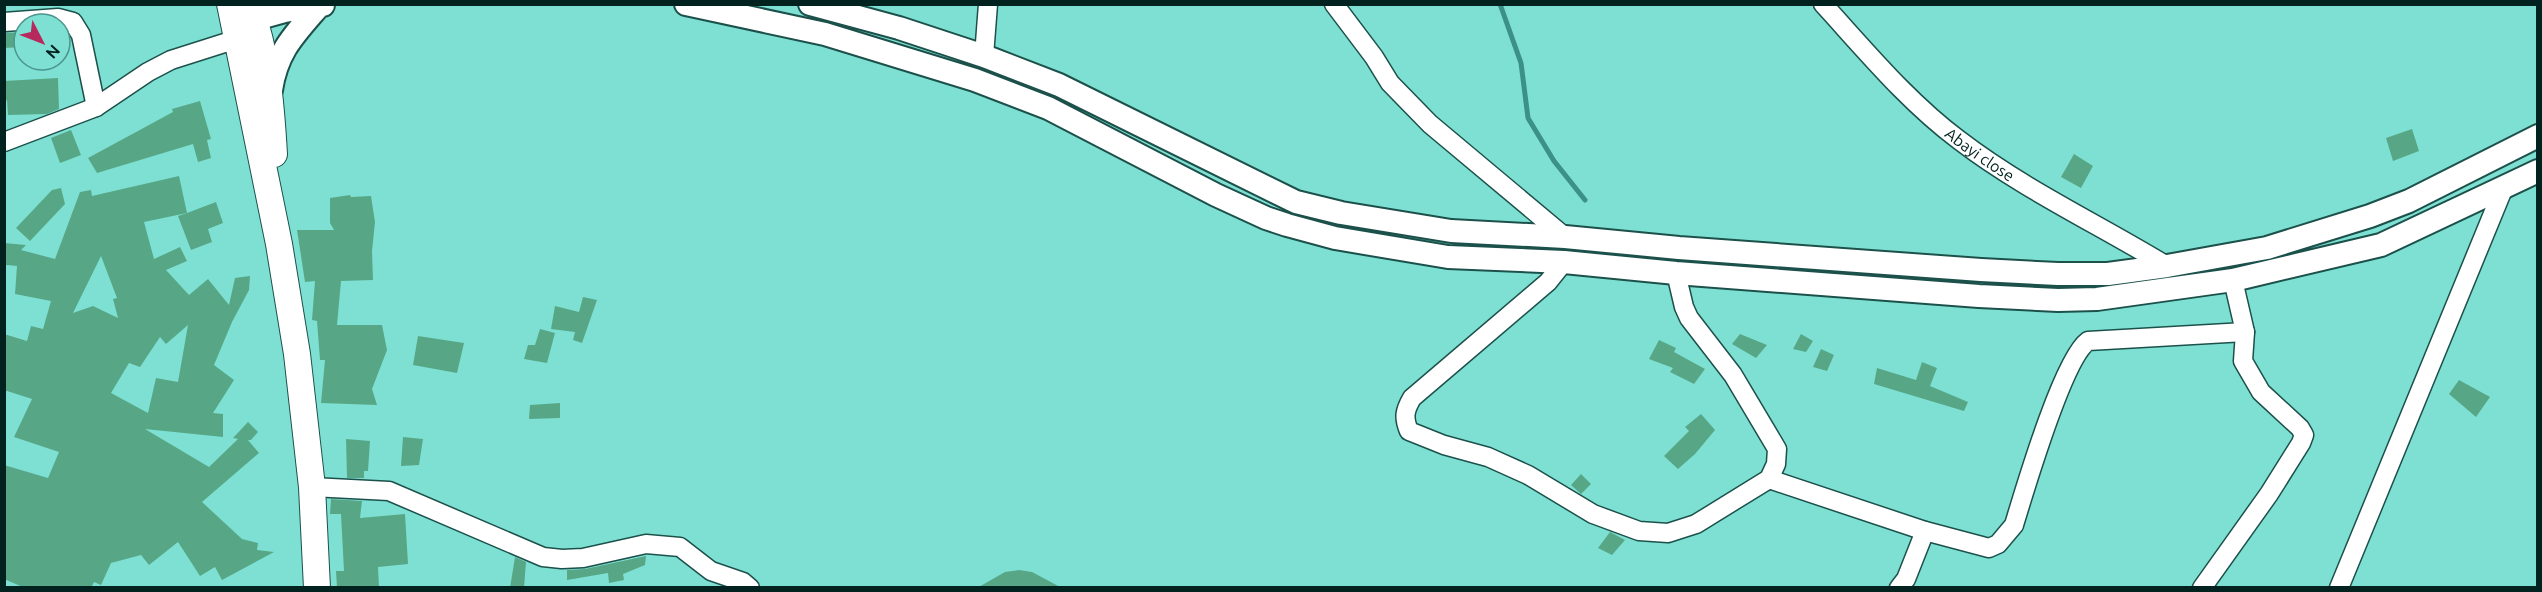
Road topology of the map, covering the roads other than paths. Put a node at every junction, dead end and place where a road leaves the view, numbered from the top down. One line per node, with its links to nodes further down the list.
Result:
1 (686, 4): 19 (street)
2 (810, 4): 10 (street)
3 (988, 4): 10 (street)
4 (1334, 4): 17 (street)
5 (1822, 4): 20 (street, Abayi close)
6 (323, 5): 8 (street); 11 (street)
7 (73, 13): 9 (street); 12 (street)
8 (241, 19): 11 (main road); 12 (street); 18 (main road)
9 (4, 22)
10 (984, 56): 17 (street)
11 (270, 95): 18 (main road)
12 (96, 107): 14 (street)
13 (2538, 136): 20 (street)
14 (4, 142)
15 (2538, 171): 16 (street)
16 (2504, 187): 22 (street); 31 (street)
17 (1565, 237): 20 (street)
18 (279, 244): 25 (main road)
19 (1564, 262): 21 (street); 24 (street)
20 (2167, 266)
21 (1676, 273): 22 (street); 24 (street)
22 (2233, 280): 23 (street)
23 (2245, 332): 26 (street); 30 (street)
24 (1769, 479): 26 (street)
25 (312, 487): 27 (main road); 28 (street)
26 (1925, 531): 29 (street)
27 (317, 588)
28 (750, 588)
29 (1899, 588)
30 (2202, 588)
31 (2339, 588)

